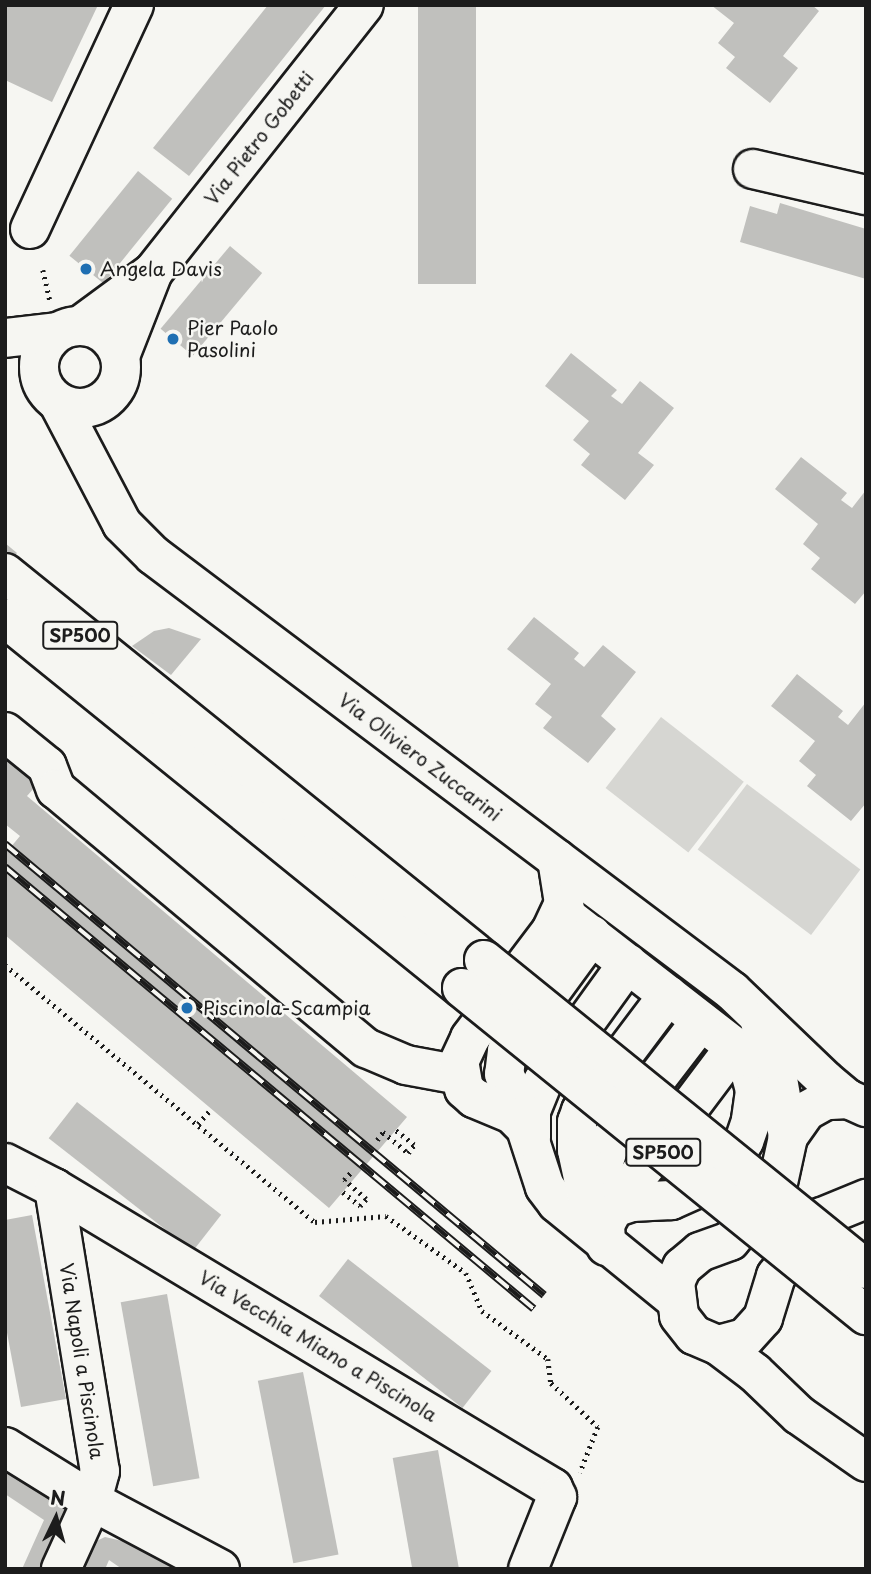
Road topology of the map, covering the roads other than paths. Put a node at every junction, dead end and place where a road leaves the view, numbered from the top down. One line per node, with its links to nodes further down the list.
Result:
1 (134, 5): 5 (main road)
2 (364, 5): 6 (main road, Via Pietro Gobetti)
3 (752, 169): 4 (main road)
4 (866, 195)
5 (30, 229)
6 (153, 272): 7 (main road, Via Pietro Gobetti); 10 (main road, Via Pietro Gobetti)
7 (63, 321): 8 (main road); 10 (main road); 11 (main road, Via Oliviero Zuccarini)
8 (5, 338)
9 (5, 364): 11 (main road, Via Oliviero Zuccarini)
10 (118, 373): 11 (main road, Via Oliviero Zuccarini); 12 (main road)
11 (52, 396): 12 (main road, Via Oliviero Zuccarini)
12 (100, 481): 17 (main road, Via Oliviero Zuccarini)
13 (5, 573): 15 (main road, SP500)
14 (5, 618): 15 (main road, SP500)
15 (144, 709): 19 (main road, SP500)
16 (5, 732): 22 (main road)
17 (557, 859): 18 (main road); 21 (main road, Via Oliviero Zuccarini)
18 (562, 907): 20 (main road); 22 (main road)
19 (473, 974): 30 (main road, SP500, bridge); 32 (main road, SP500, bridge)
20 (674, 1000): 24 (main road); 29 (main road); 29 (main road); 29 (main road)
21 (759, 1017): 23 (main road, Via Oliviero Zuccarini); 25 (main road, Via Oliviero Zuccarini)
22 (460, 1075): 24 (main road)
23 (857, 1103): 25 (main road, Via Oliviero Zuccarini)
24 (523, 1123): 29 (main road)
25 (788, 1137): 31 (main road, Via Oliviero Zuccarini)
26 (5, 1163): 27 (main road, Via Vecchia Miano a Piscinola)
27 (54, 1188): 36 (main road, Via Napoli a Piscinola); 39 (main road, Via Vecchia Miano a Piscinola)
28 (866, 1199): 33 (main road)
29 (606, 1215): 31 (main road)
30 (866, 1269)
31 (676, 1300): 33 (main road)
32 (866, 1315)
33 (718, 1345): 35 (main road)
34 (5, 1447): 36 (main road)
35 (866, 1462)
36 (92, 1502): 37 (main road, Via Napoli a Piscinola); 38 (main road)
37 (61, 1569)
38 (220, 1569)
39 (528, 1569)

